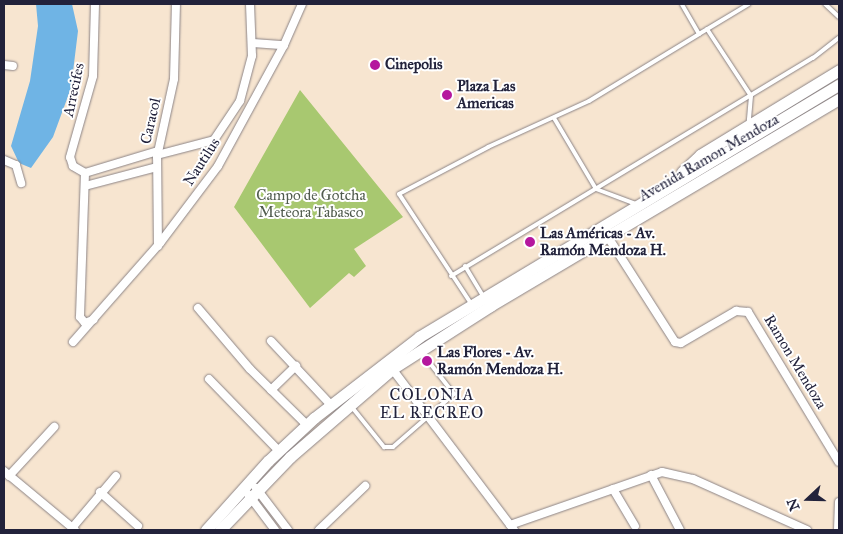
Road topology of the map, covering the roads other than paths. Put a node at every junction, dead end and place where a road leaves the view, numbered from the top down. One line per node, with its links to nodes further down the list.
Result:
1 (96, 4): 25 (street, Arrecifes)
2 (176, 4): 22 (street, Caracol)
3 (250, 4): 12 (street)
4 (302, 4): 13 (street, Nautilus)
5 (682, 4): 10 (lane)
6 (749, 4): 9 (lane)
7 (827, 4): 8 (lane)
8 (839, 17)
9 (707, 29): 10 (lane); 18 (lane)
10 (699, 34): 20 (lane)
11 (839, 38): 18 (lane)
12 (253, 43): 13 (street); 22 (street)
13 (284, 45): 32 (street, Nautilus)
14 (4, 66): 15 (street)
15 (12, 66)
16 (839, 70): 21 (main road)
17 (839, 85): 27 (main road)
18 (751, 96): 21 (lane); 29 (lane)
19 (839, 99): 31 (main road, Avenida Ramon Mendoza)
20 (554, 118): 29 (lane); 34 (lane)
21 (749, 125): 27 (main road)
22 (157, 153): 24 (street, Caracol); 25 (street)
23 (4, 160): 26 (street)
24 (157, 167): 28 (street); 32 (street, Caracol)
25 (85, 173): 28 (street)
26 (21, 183)
27 (671, 184): 30 (main road)
28 (85, 186): 40 (street)
29 (596, 189): 30 (lane); 33 (lane)
30 (637, 204): 31 (main road)
31 (604, 231): 35 (main road); 37 (main road, Avenida Ramon Mendoza); 54 (street, Ramon Mendoza)
32 (158, 246): 40 (street, Nautilus)
33 (465, 266): 34 (lane); 35 (lane)
34 (451, 276): 36 (lane)
35 (483, 296): 36 (main road); 37 (lane)
36 (471, 303): 39 (lane); 44 (main road)
37 (490, 306): 39 (main road, Avenida Ramon Mendoza)
38 (198, 308): 47 (street)
39 (478, 313): 43 (main road, Avenida Ramon Mendoza)
40 (96, 317): 42 (street, Nautilus)
41 (271, 341): 45 (street)
42 (74, 342)
43 (420, 352): 44 (main road, Avenida Ramon Mendoza); 50 (lane)
44 (389, 365): 48 (main road); 49 (main road); 50 (street)
45 (296, 366): 47 (street); 48 (street)
46 (210, 379): 53 (street)
47 (270, 390): 51 (street)
48 (330, 404): 51 (main road)
49 (349, 405): 50 (lane); 59 (main road)
50 (429, 417): 65 (street)
51 (306, 425): 53 (main road)
52 (54, 427): 55 (street)
53 (279, 451): 59 (main road)
54 (839, 462)
55 (6, 474): 66 (street)
56 (651, 475): 60 (street); 72 (street); 73 (street)
57 (116, 476): 61 (street)
58 (365, 486): 71 (street)
59 (250, 489): 67 (main road); 68 (main road); 69 (street); 70 (street)
60 (612, 489): 64 (street); 65 (street)
61 (100, 492): 63 (street); 66 (street)
62 (839, 502): 74 (street)
63 (138, 526)
64 (635, 526)
65 (512, 528)
66 (73, 529)
67 (206, 530)
68 (220, 530)
69 (275, 530)
70 (288, 530)
71 (318, 530)
72 (680, 530)
73 (807, 530)
74 (838, 530)

